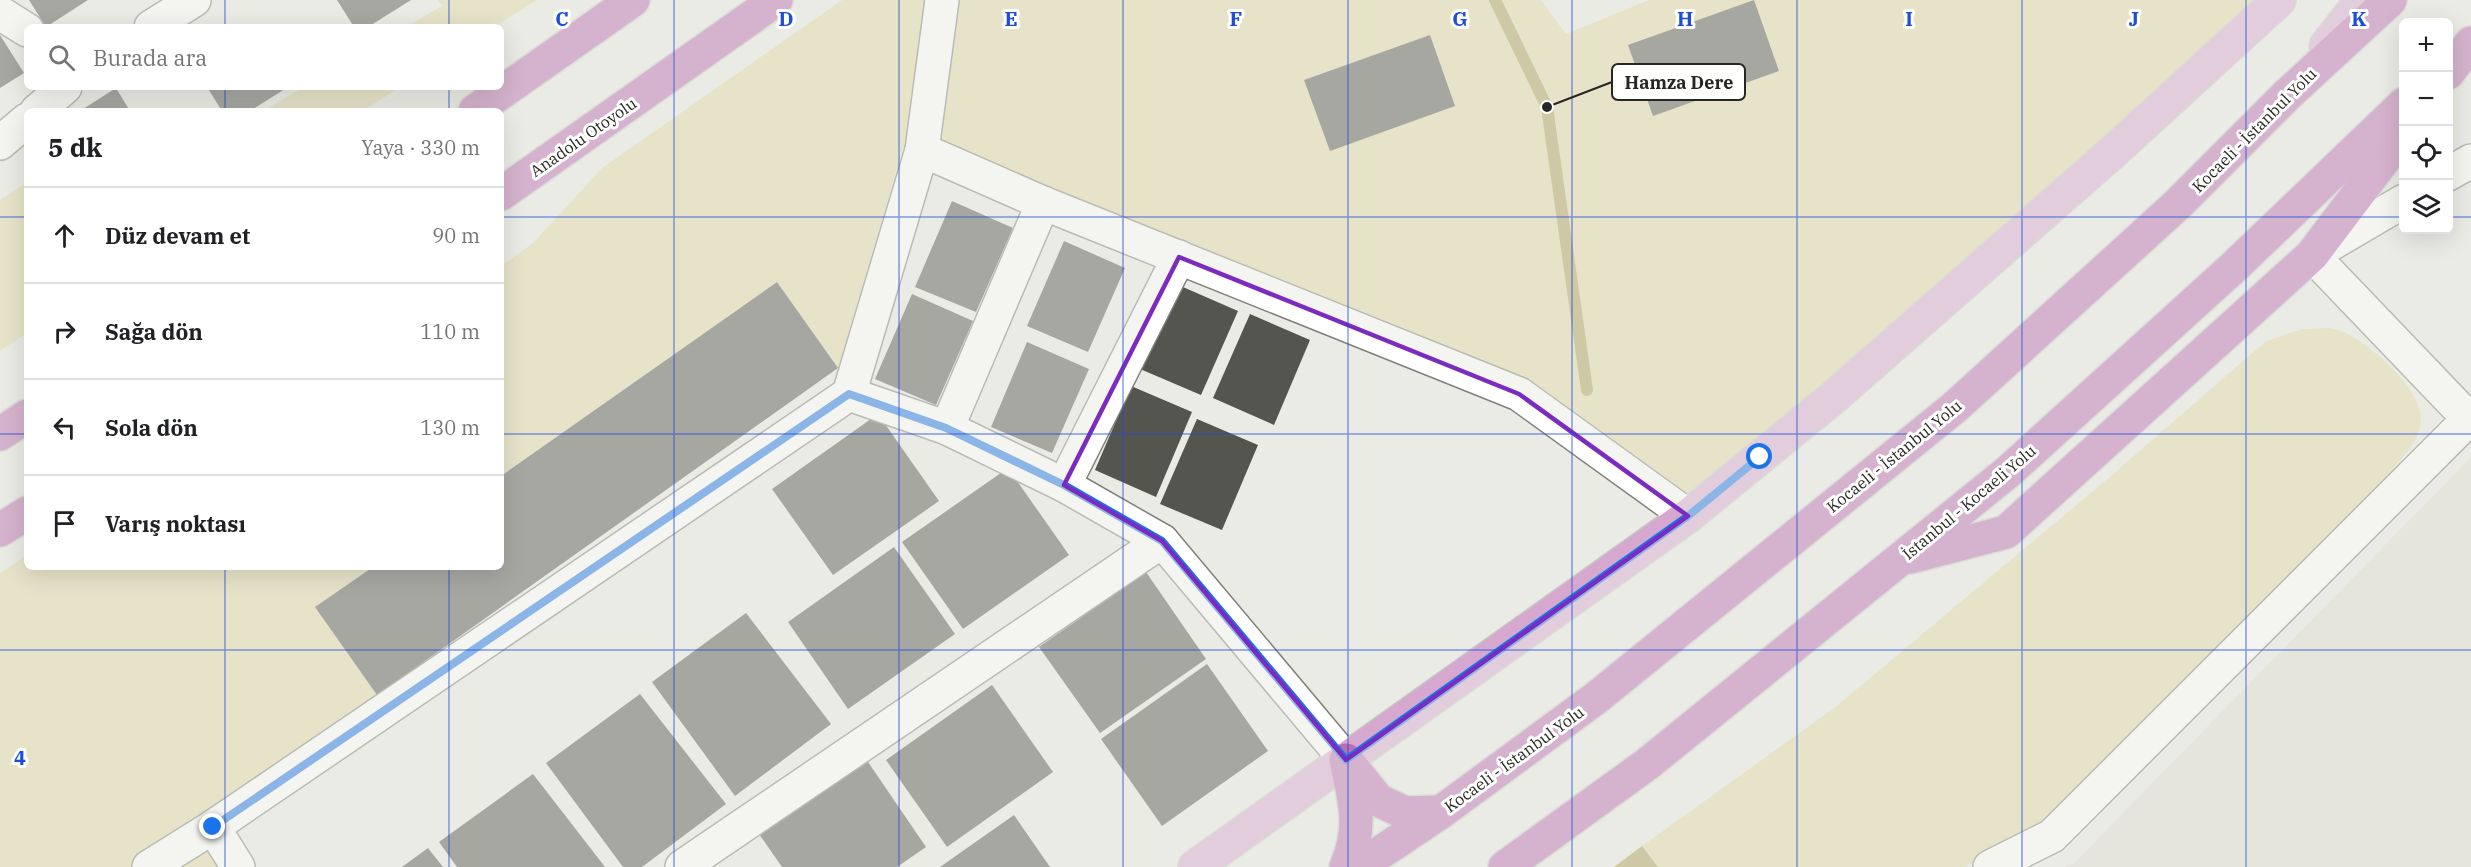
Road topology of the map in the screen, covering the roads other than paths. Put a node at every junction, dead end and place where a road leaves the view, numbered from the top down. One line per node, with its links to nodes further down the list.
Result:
1 (194, 0): 9 (street)
2 (776, 0): 25 (highway, Anadolu Otoyolu)
3 (942, 0): 22 (street)
4 (2279, 0): 37 (main road)
5 (2362, 0): 15 (main road)
6 (2390, 0): 15 (highway, Kocaeli - İstanbul Yolu)
7 (621, 9): 17 (highway)
8 (0, 13): 10 (street)
9 (156, 24)
10 (24, 28)
11 (2471, 42): 12 (highway); 13 (highway)
12 (2453, 58)
13 (2449, 72)
14 (62, 90): 16 (street)
15 (2288, 94): 42 (highway, Kocaeli - İstanbul Yolu)
16 (40, 108)
17 (479, 108)
18 (2399, 108): 40 (highway, İstanbul - Kocaeli Yolu)
19 (24, 123): 21 (street)
20 (2399, 138): 28 (highway)
21 (0, 143)
22 (922, 150): 26 (street); 30 (street)
23 (2471, 161): 24 (street)
24 (2453, 171)
25 (504, 192)
26 (1043, 203): 29 (street); 33 (street)
27 (2399, 203): 28 (street)
28 (2312, 255): 32 (street); 40 (highway)
29 (1179, 257): 35 (street); 37 (street)
30 (849, 394): 33 (street); 43 (street)
31 (24, 418): 34 (highway)
32 (2470, 419): 51 (street)
33 (946, 428): 35 (street)
34 (0, 434)
35 (1064, 485): 39 (street)
36 (24, 515): 38 (highway)
37 (1688, 516): 41 (main road)
38 (0, 530)
39 (1162, 541): 41 (street); 46 (street)
40 (1900, 560): 50 (highway, İstanbul - Kocaeli Yolu)
41 (1346, 760): 42 (highway); 47 (main road); 48 (highway)
42 (1441, 812): 49 (highway, Kocaeli - İstanbul Yolu)
43 (213, 827): 44 (street); 45 (street)
44 (149, 867)
45 (238, 867)
46 (682, 867)
47 (1194, 867)
48 (1346, 867)
49 (1359, 867)
50 (1505, 867)
51 (1990, 867)

